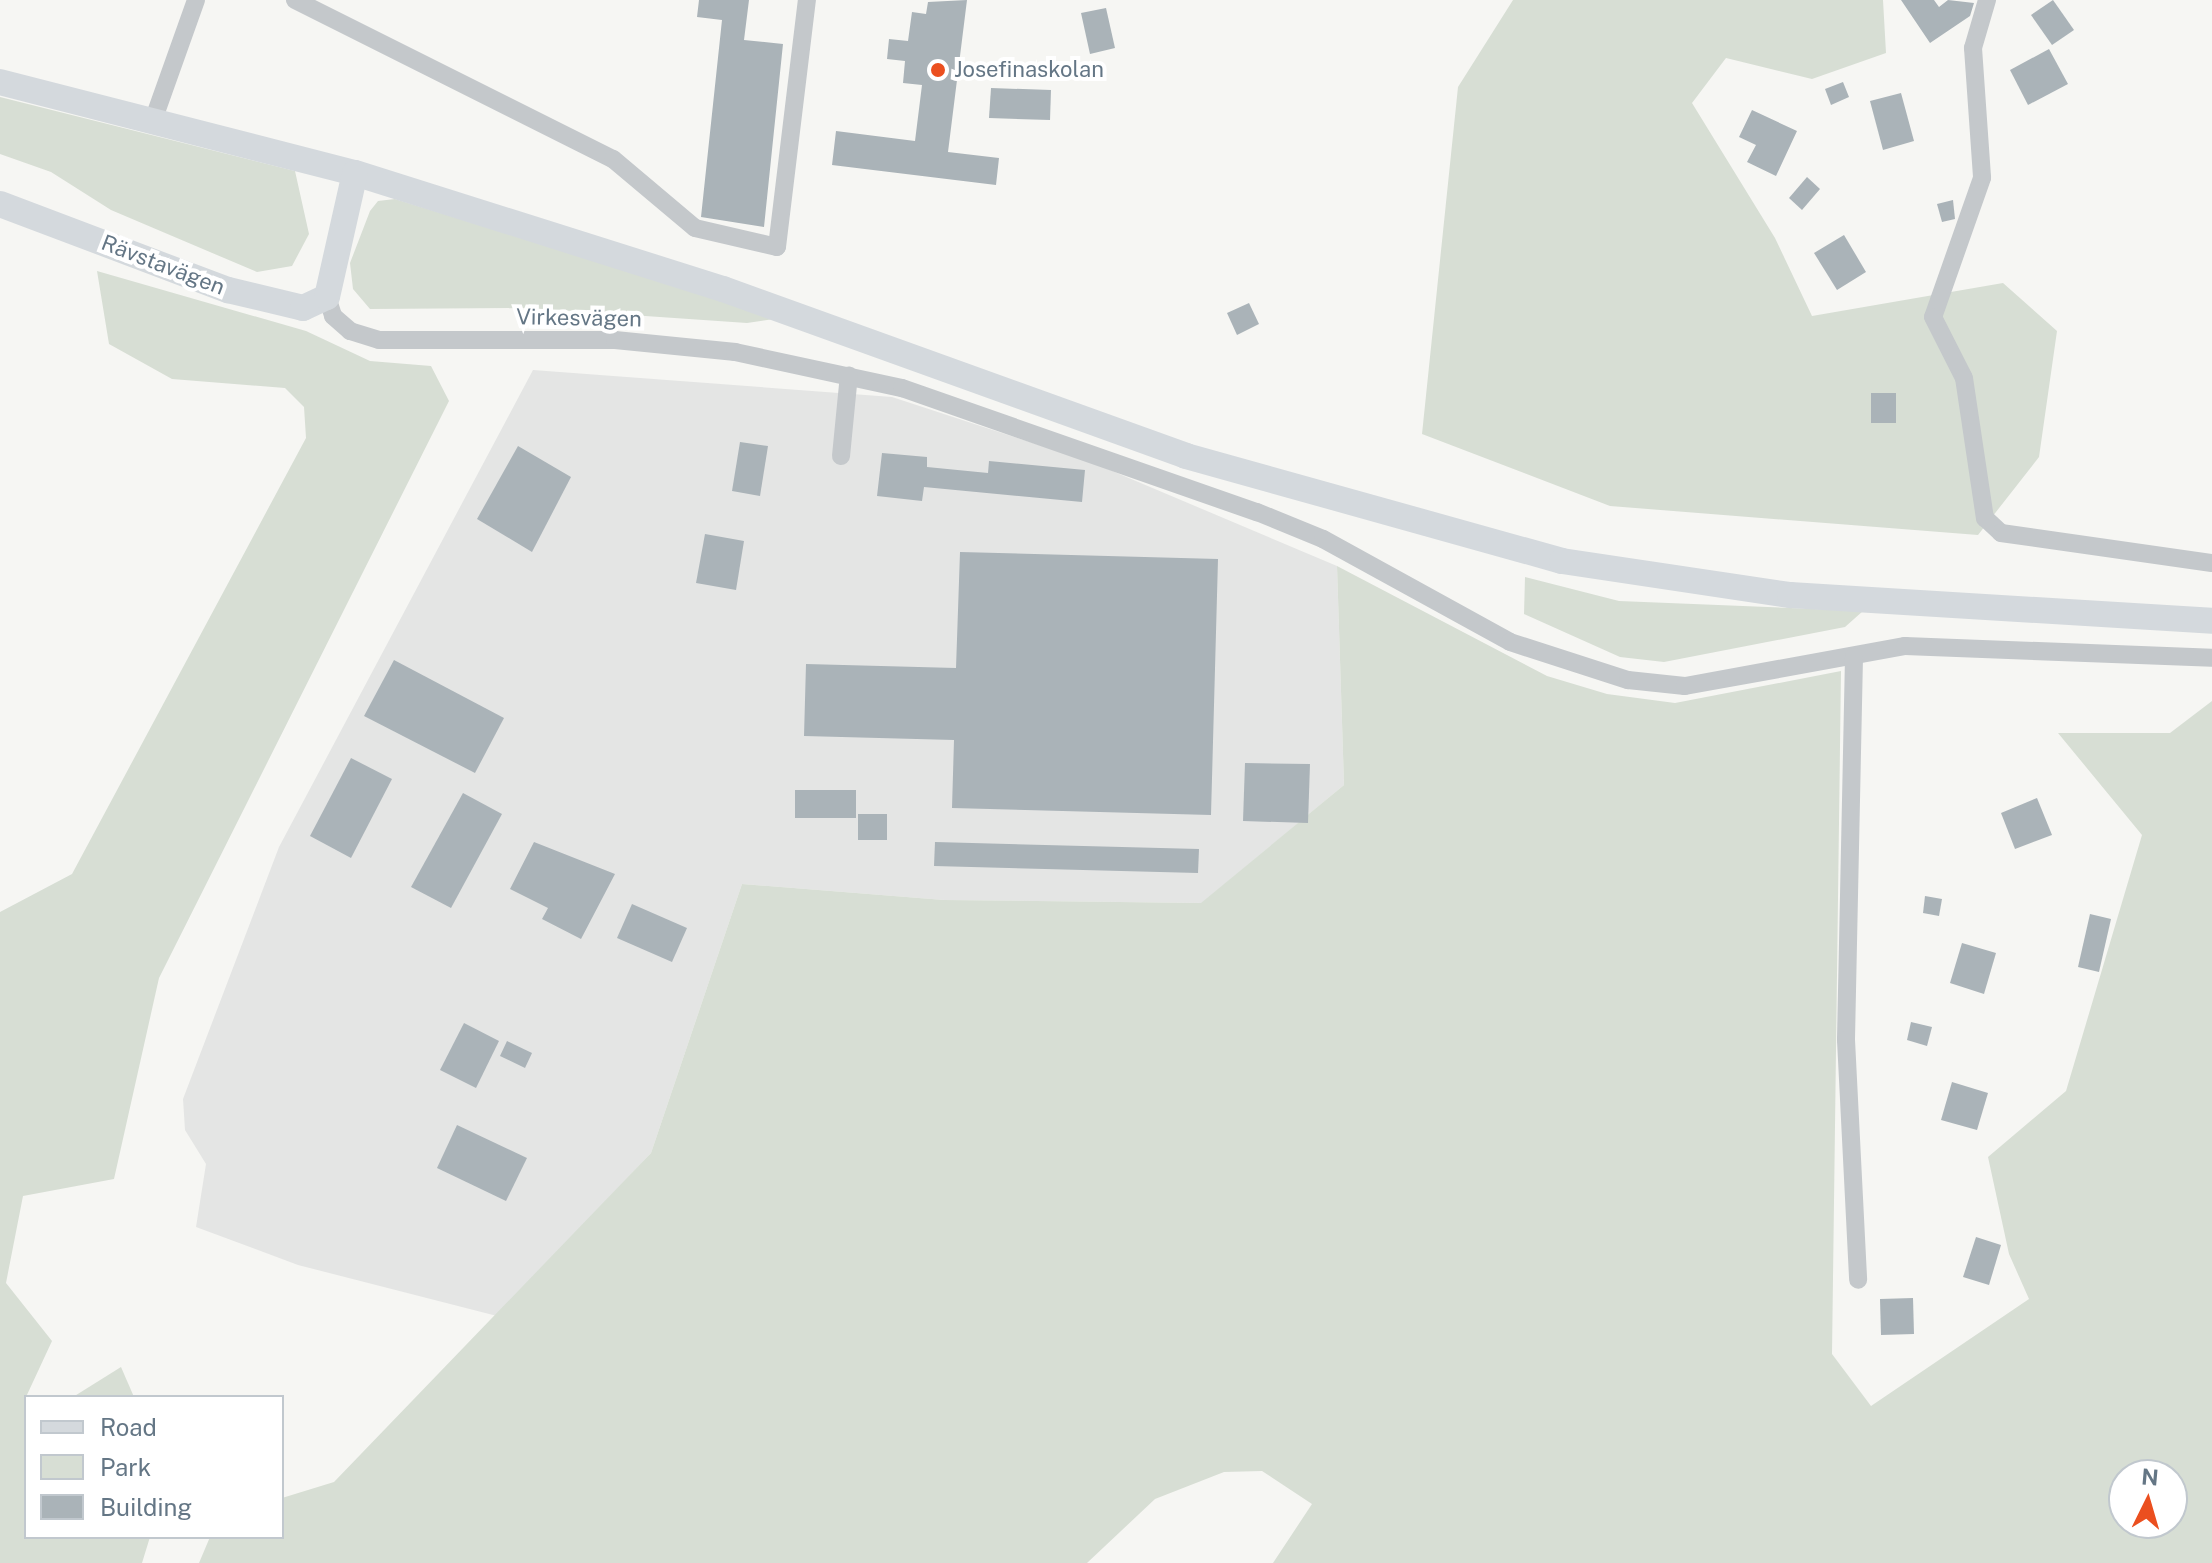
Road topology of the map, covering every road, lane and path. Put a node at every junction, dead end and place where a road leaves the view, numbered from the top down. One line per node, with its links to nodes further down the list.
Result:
1 (196, 0): 6 (street)
2 (295, 0): 3 (street)
3 (807, 0)
4 (1987, 0): 12 (street)
5 (0, 82): 6 (main road)
6 (154, 118): 7 (main road)
7 (355, 173): 9 (main road); 13 (main road)
8 (0, 204): 9 (main road, Rävstavägen)
9 (327, 297): 10 (street, Virkesvägen)
10 (849, 375): 11 (street); 14 (street, Virkesvägen)
11 (841, 456)
12 (2212, 563)
13 (2212, 621)
14 (1854, 657): 15 (street, Virkesvägen); 16 (street)
15 (2212, 658)
16 (1858, 1280)

